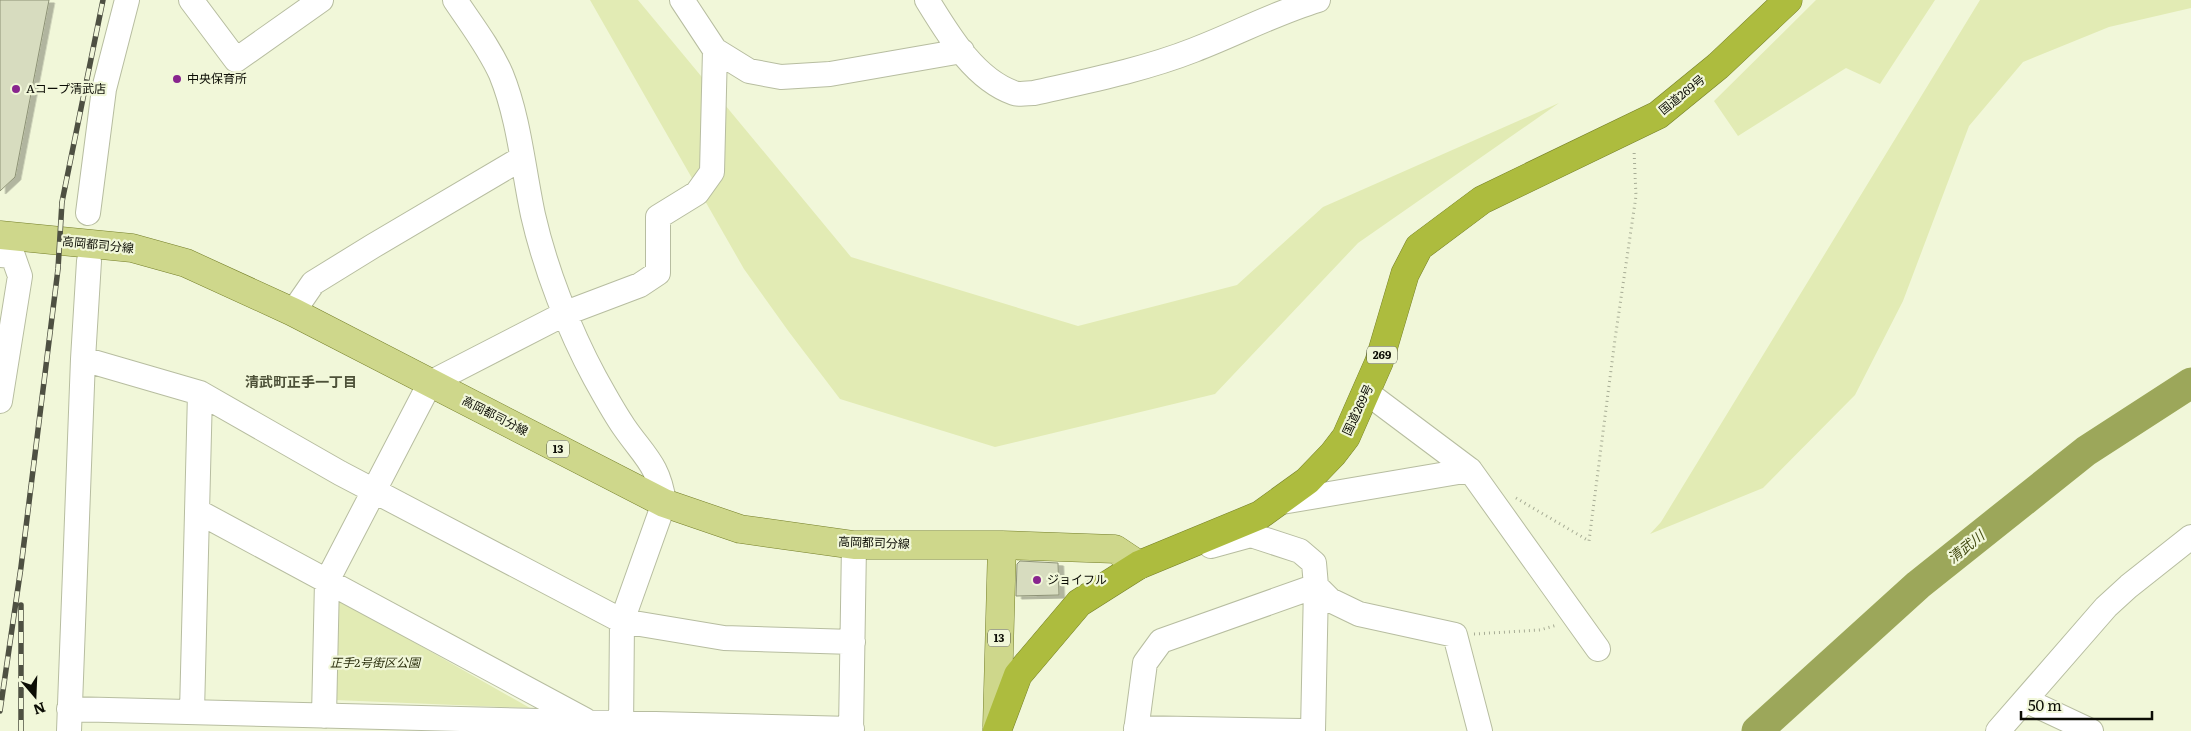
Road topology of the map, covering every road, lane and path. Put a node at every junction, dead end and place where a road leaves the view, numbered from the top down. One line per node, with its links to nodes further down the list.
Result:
1 (127, 0): 13 (street)
2 (191, 0): 3 (street)
3 (321, 0)
4 (455, 0): 12 (street)
5 (682, 0): 9 (street)
6 (927, 0): 10 (street)
7 (1318, 0): 10 (street)
8 (1788, 0): 11 (highway, 国道269号 / 269)
9 (715, 50): 10 (street); 18 (street)
10 (962, 51)
11 (1633, 128): 21 (highway, 国道269号 / 269); 26 (path)
12 (522, 158): 17 (street); 18 (street)
13 (88, 213)
14 (0, 235): 17 (main road, 高岡都司分線 / 13)
15 (0, 255): 23 (street)
16 (88, 261): 19 (street)
17 (293, 312): 20 (main road, 高岡都司分線 / 13)
18 (566, 313): 20 (street); 27 (street)
19 (83, 359): 22 (street); 44 (street)
20 (430, 382): 25 (street); 27 (main road, 高岡都司分線 / 13)
21 (1366, 392): 24 (street); 28 (highway, 国道269号 / 269)
22 (200, 394): 25 (street); 29 (street)
23 (0, 401)
24 (1470, 470): 28 (street); 36 (street)
25 (375, 491): 34 (street); 37 (street)
26 (1513, 496)
27 (664, 503): 31 (main road, 高岡都司分線 / 13); 37 (street)
28 (1276, 503): 33 (highway, 国道269号 / 269)
29 (197, 511): 34 (street); 42 (street)
30 (2191, 537): 41 (street)
31 (854, 545): 32 (main road, 高岡都司分線 / 13); 39 (street)
32 (1002, 545): 33 (main road, 高岡都司分線 / 13); 50 (main road, 13)
33 (1139, 566): 35 (street); 50 (highway, 国道269号 / 269)
34 (328, 581): 43 (street); 45 (street)
35 (1316, 586): 38 (street); 48 (street); 52 (street)
36 (1577, 620): 38 (path); 40 (street)
37 (622, 621): 39 (street); 47 (street)
38 (1455, 635): 53 (street)
39 (853, 642): 49 (street)
40 (1598, 649)
41 (2025, 700): 54 (street); 55 (street)
42 (192, 712): 43 (street); 44 (street)
43 (324, 716): 46 (street)
44 (69, 720)
45 (590, 722): 46 (street); 47 (street)
46 (383, 724)
47 (621, 727): 49 (street)
48 (1136, 729): 51 (street)
49 (852, 730)
50 (997, 731)
51 (1302, 731)
52 (1313, 731)
53 (1480, 731)
54 (1998, 731)
55 (2091, 731)

